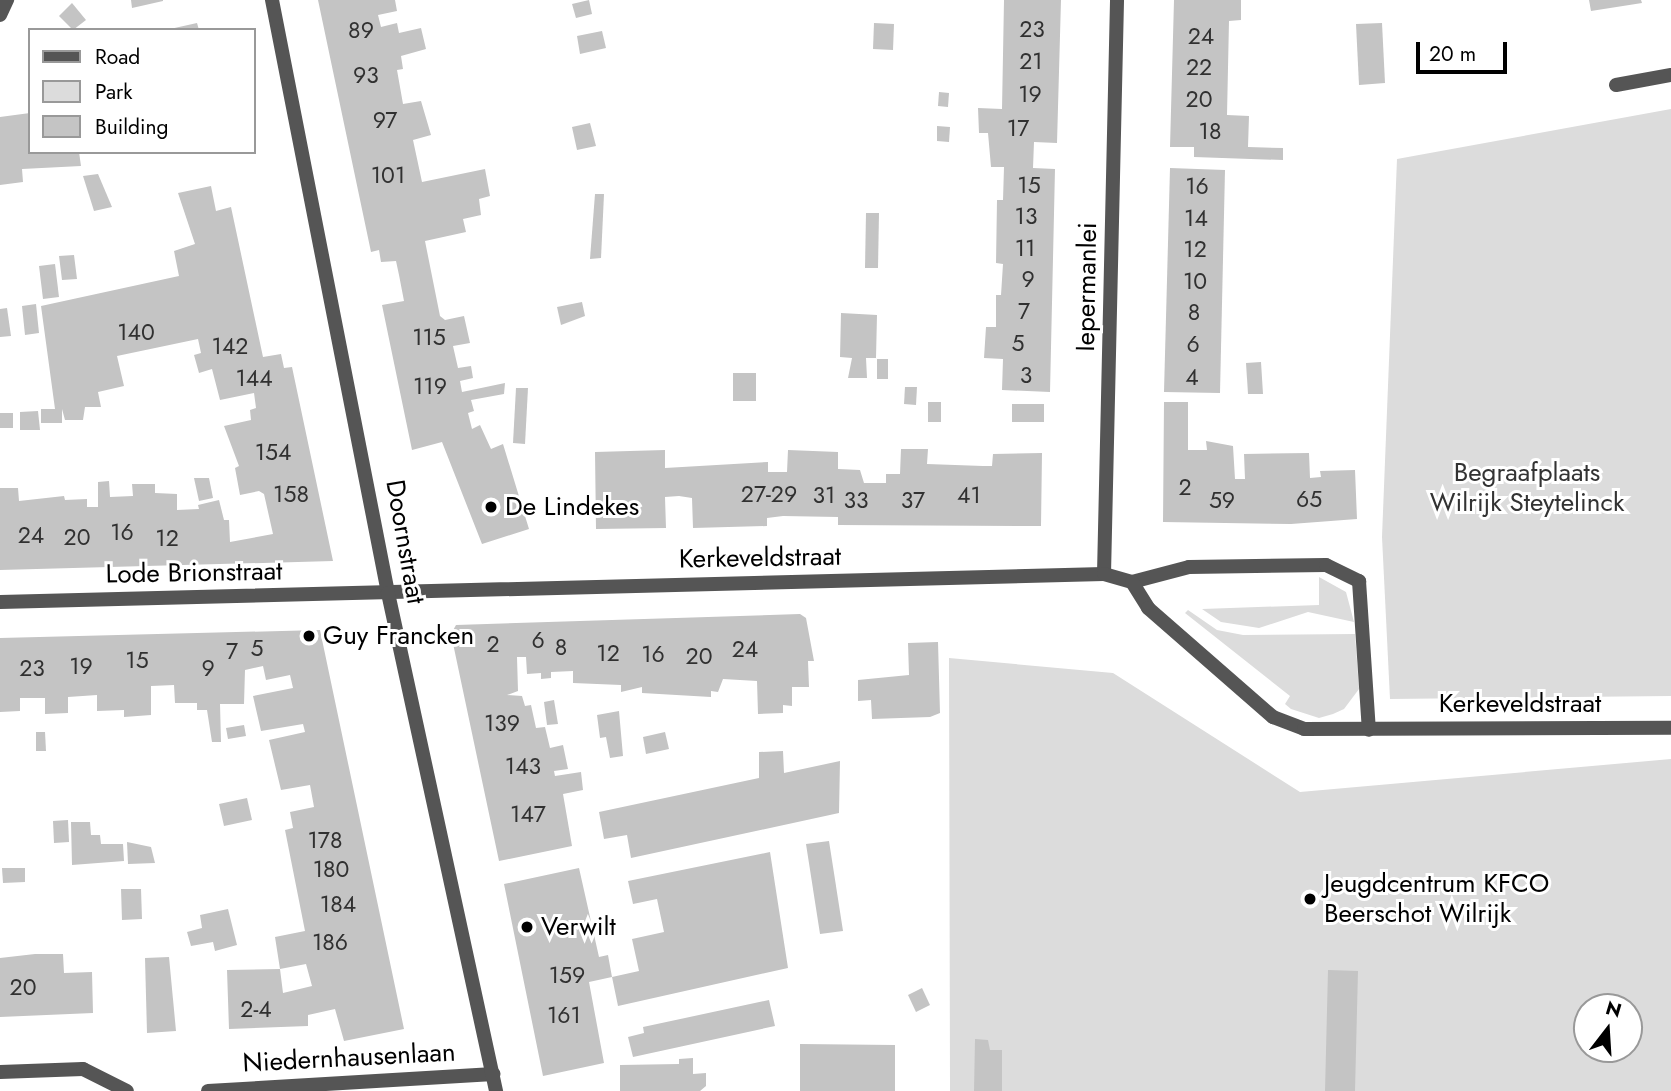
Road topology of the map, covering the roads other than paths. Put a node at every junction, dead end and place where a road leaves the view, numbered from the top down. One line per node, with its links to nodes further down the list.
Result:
1 (7, 0): 4 (street)
2 (271, 0): 9 (street, Doornstraat)
3 (1117, 0): 7 (street, Iepermanlei)
4 (0, 15)
5 (1671, 75): 6 (street)
6 (1616, 85)
7 (1104, 574): 8 (street, Kerkeveldstraat); 9 (street, Kerkeveldstraat)
8 (1132, 582): 12 (street, Kerkeveldstraat); 12 (street)
9 (388, 593): 10 (street, Lode Brionstraat); 14 (street, Doornstraat)
10 (0, 602)
11 (1671, 728): 12 (street, Kerkeveldstraat)
12 (1369, 730)
13 (0, 1072): 15 (street)
14 (493, 1074): 16 (street, Niedernhausenlaan); 17 (street, Doornstraat)
15 (127, 1091)
16 (208, 1091)
17 (496, 1091)

